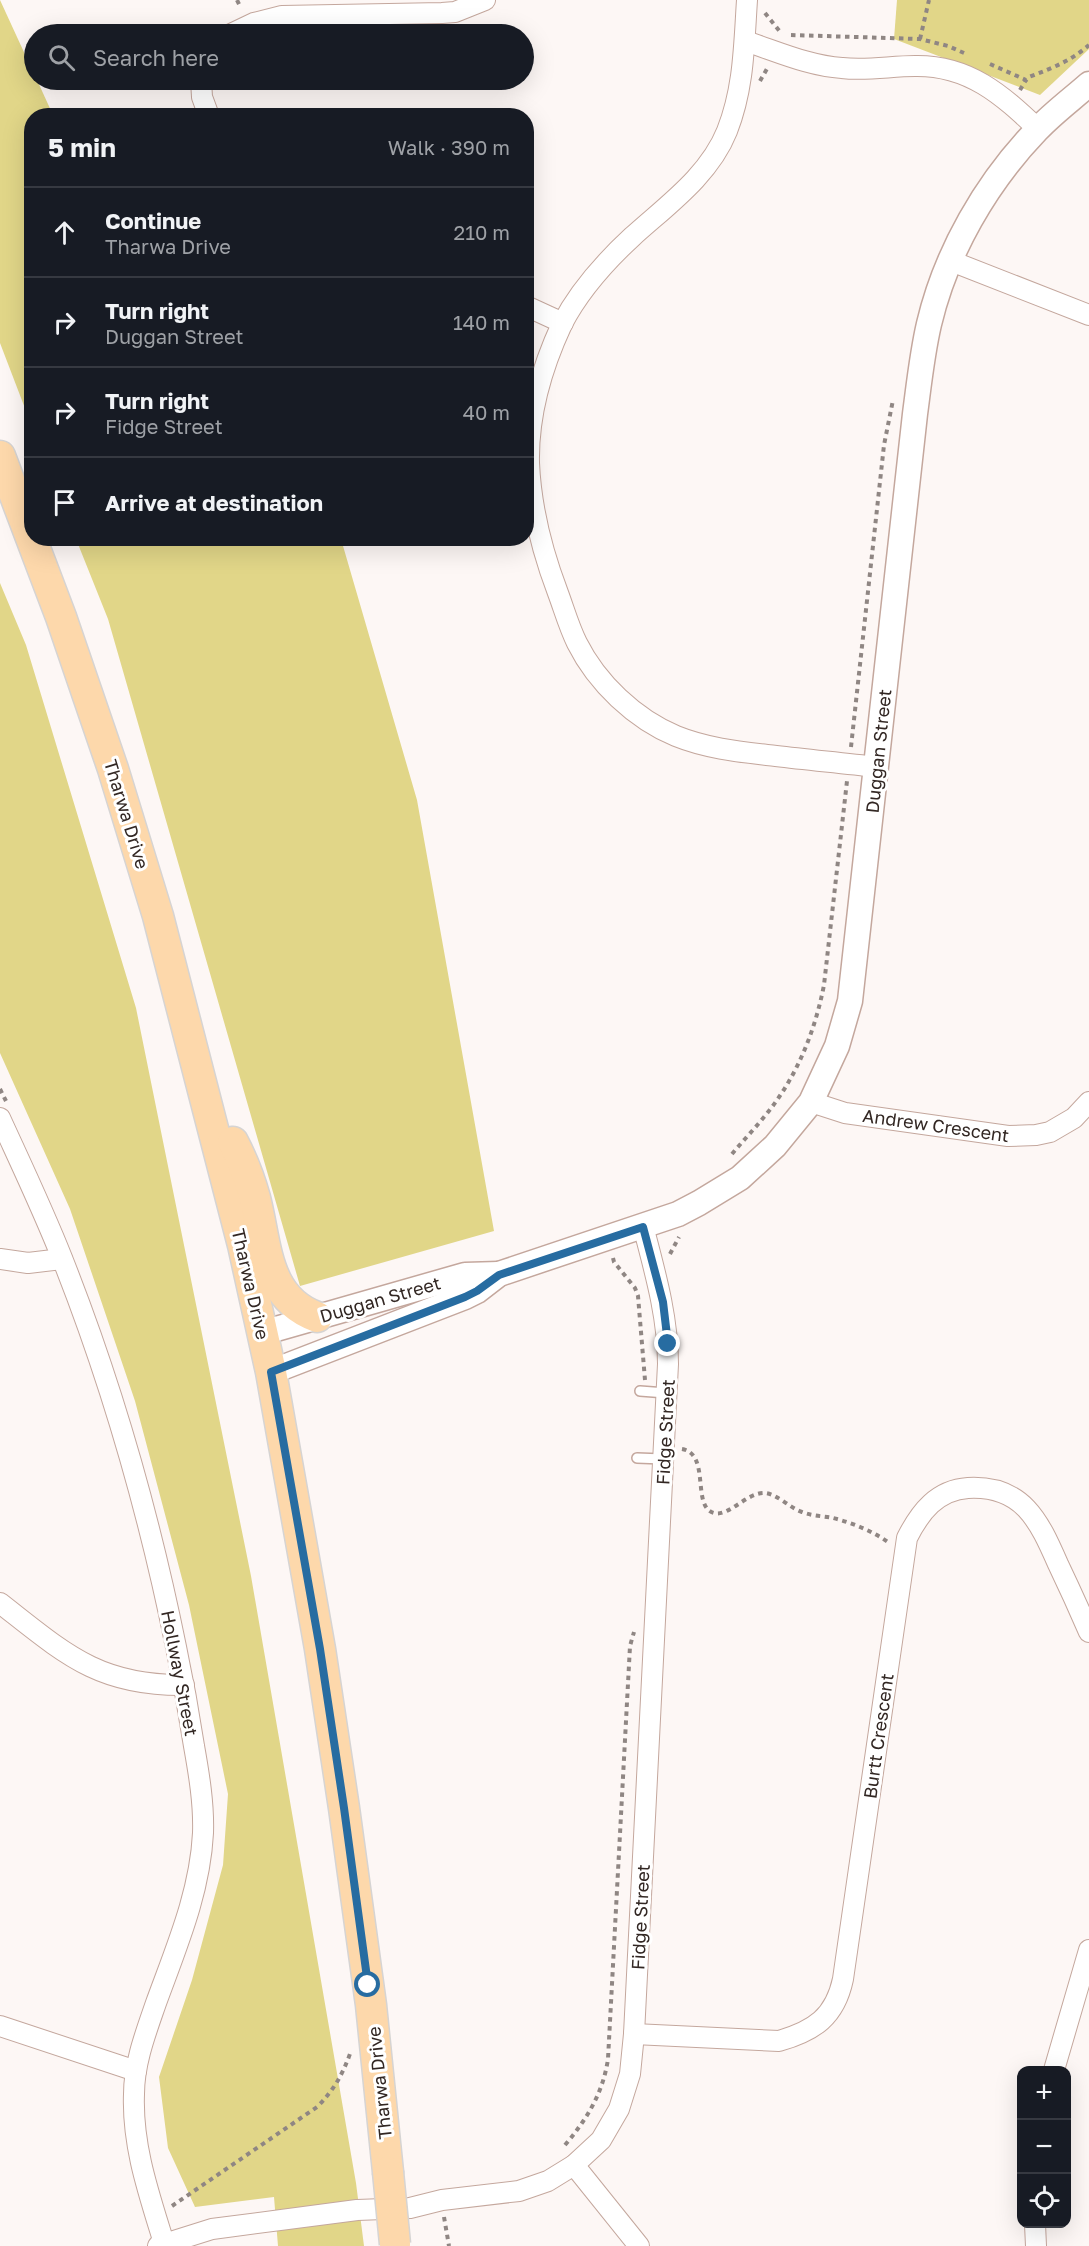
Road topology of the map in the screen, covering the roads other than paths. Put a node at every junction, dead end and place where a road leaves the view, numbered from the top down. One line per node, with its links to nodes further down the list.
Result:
1 (485, 0): 3 (street)
2 (747, 0): 4 (street)
3 (252, 24)
4 (745, 41): 8 (street); 12 (street)
5 (1089, 84): 8 (street, Duggan Street)
6 (202, 90): 7 (street)
7 (206, 108)
8 (1038, 129): 9 (street, Duggan Street)
9 (951, 261): 11 (street); 18 (street, Duggan Street)
10 (534, 310): 12 (street)
11 (1089, 315)
12 (563, 323): 13 (street)
13 (534, 409)
14 (0, 456): 16 (main road, Tharwa Drive)
15 (534, 513): 18 (street)
16 (24, 519)
17 (34, 546): 19 (main road, Tharwa Drive)
18 (876, 767): 20 (street, Duggan Street)
19 (207, 1102): 27 (main road); 28 (main road, Tharwa Drive)
20 (811, 1102): 21 (street, Andrew Crescent); 23 (street, Duggan Street)
21 (1089, 1102)
22 (0, 1118): 24 (street, Hollway Street)
23 (643, 1227): 26 (street, Duggan Street); 31 (street, Fidge Street)
24 (62, 1258): 25 (street); 36 (street, Hollway Street)
25 (0, 1259)
26 (499, 1275): 27 (street, Duggan Street); 29 (street, Duggan Street)
27 (317, 1317): 28 (street, Duggan Street)
28 (262, 1333): 29 (main road, Tharwa Drive)
29 (271, 1372): 45 (main road, Tharwa Drive, bridge)
30 (640, 1391): 31 (lane)
31 (666, 1394): 32 (street, Fidge Street)
32 (664, 1454): 33 (lane); 39 (street, Fidge Street)
33 (637, 1458)
34 (0, 1603): 36 (street)
35 (1089, 1632): 39 (street, Burtt Crescent)
36 (184, 1685): 41 (street, Hollway Street)
37 (1089, 1950): 40 (street)
38 (0, 2026): 41 (street)
39 (634, 2034): 42 (street, Fidge Street)
40 (1055, 2066)
41 (136, 2072): 44 (street, Hollway Street)
42 (574, 2165): 44 (street, Fidge Street); 46 (street)
43 (1035, 2228): 47 (street)
44 (161, 2245)
45 (395, 2245)
46 (639, 2246)
47 (1036, 2246)

